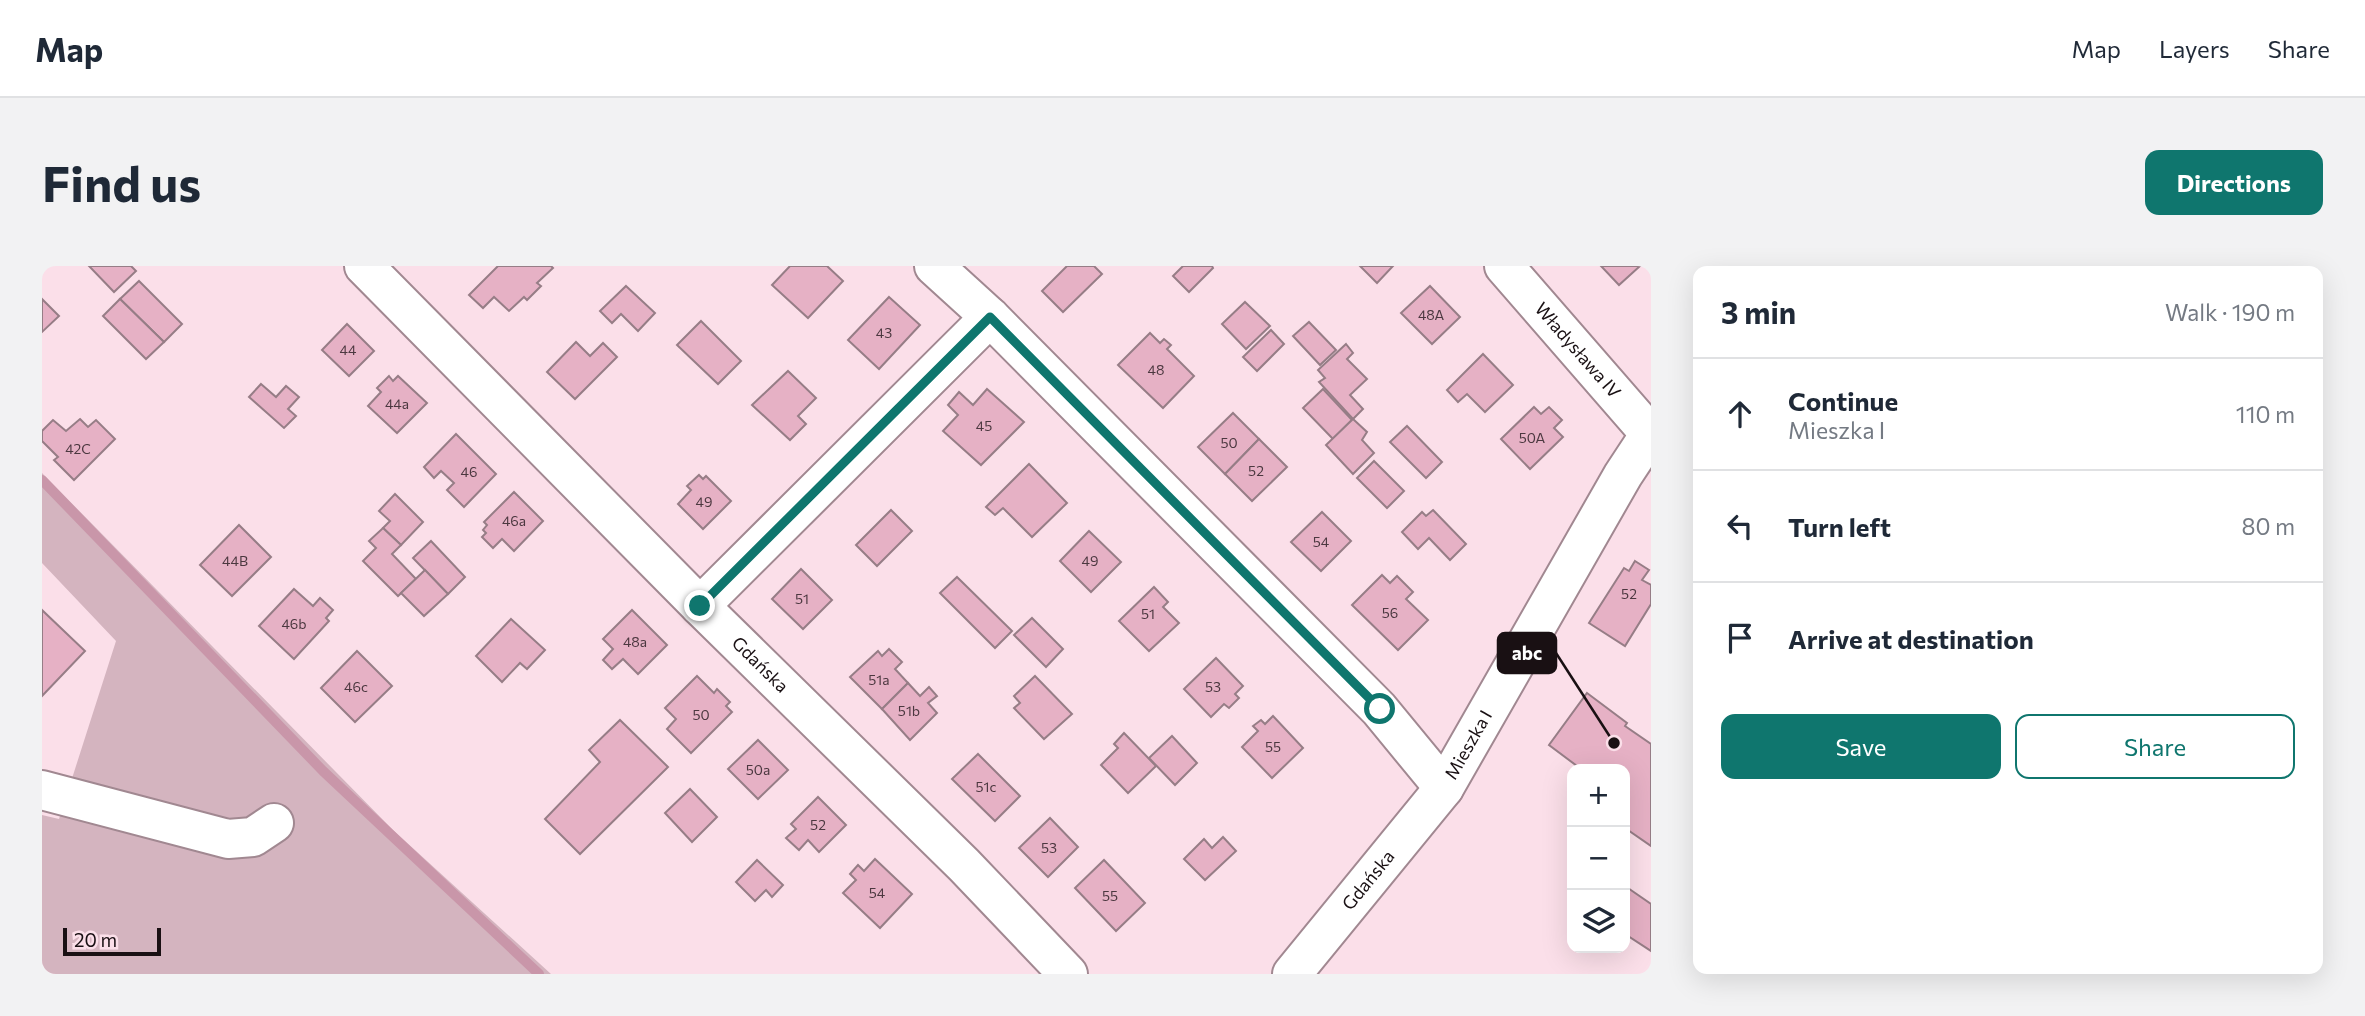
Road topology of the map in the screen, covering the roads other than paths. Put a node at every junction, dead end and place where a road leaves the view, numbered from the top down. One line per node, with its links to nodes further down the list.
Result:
1 (364, 266): 6 (street, Gdańska)
2 (934, 266): 4 (street, Mieszka I)
3 (1504, 266): 5 (street, Władysława IV)
4 (990, 317): 6 (street); 7 (street, Mieszka I)
5 (1650, 435): 7 (street, Mieszka I)
6 (700, 606): 10 (street, Gdańska)
7 (1444, 788): 11 (street, Gdańska)
8 (42, 790): 9 (street)
9 (274, 823)
10 (1068, 974)
11 (1292, 974)

